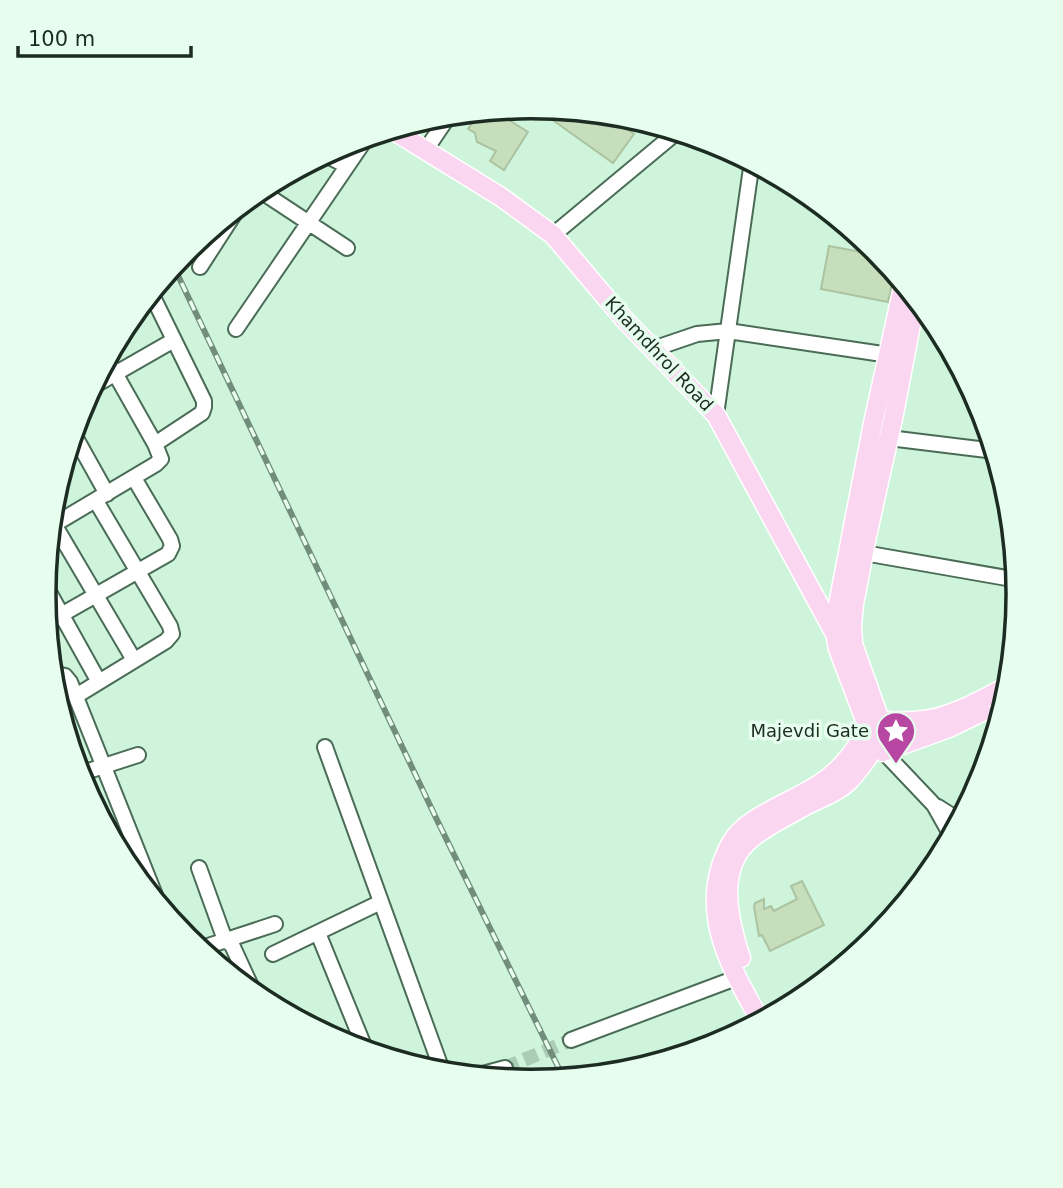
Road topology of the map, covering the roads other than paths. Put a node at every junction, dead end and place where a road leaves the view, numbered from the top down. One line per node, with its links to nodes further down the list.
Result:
1 (440, 128): 4 (street)
2 (403, 137): 4 (main road, Khamdhrol Road)
3 (668, 139): 12 (street)
4 (425, 150): 12 (main road, Khamdhrol Road)
5 (356, 153): 7 (street)
6 (337, 161): 7 (street)
7 (347, 166): 10 (street)
8 (750, 172): 19 (street)
9 (270, 197): 10 (street)
10 (309, 222): 13 (street); 18 (street)
11 (221, 235): 14 (street)
12 (553, 235): 21 (main road, Khamdhrol Road)
13 (347, 248)
14 (200, 267)
15 (903, 297): 22 (main road)
16 (156, 303): 20 (street)
17 (912, 309): 22 (main road)
18 (236, 329)
19 (727, 331): 21 (street); 22 (street); 26 (street)
20 (174, 340): 24 (street); 28 (street)
21 (653, 349): 26 (main road, Khamdhrol Road)
22 (897, 356): 27 (main road); 42 (main road)
23 (113, 369): 24 (street)
24 (115, 373): 25 (street); 28 (street)
25 (109, 377)
26 (716, 415): 42 (main road, Khamdhrol Road)
27 (889, 438): 30 (street); 35 (main road)
28 (155, 444): 31 (street)
29 (79, 447): 32 (street)
30 (985, 450)
31 (134, 478): 32 (street); 36 (street)
32 (101, 497): 33 (street); 36 (street)
33 (62, 518)
34 (60, 536): 38 (street)
35 (864, 553): 37 (street); 43 (main road)
36 (138, 572): 38 (street); 44 (street)
37 (1006, 578)
38 (96, 595): 40 (street); 44 (street)
39 (56, 607): 40 (street)
40 (61, 615): 41 (street); 46 (street)
41 (57, 617)
42 (835, 633): 43 (main road, Khamdhrol Road); 50 (main road)
43 (853, 644): 50 (main road)
44 (134, 660): 46 (street)
45 (63, 676): 48 (street)
46 (99, 682): 48 (street)
47 (997, 691): 50 (main road)
48 (76, 696): 53 (street)
49 (994, 706): 50 (main road)
50 (874, 734): 55 (street); 67 (main road); 68 (main road)
51 (325, 747): 60 (street)
52 (138, 755): 53 (street)
53 (103, 766): 54 (street); 59 (street)
54 (90, 771)
55 (934, 805): 56 (street); 57 (street)
56 (952, 816)
57 (946, 826)
58 (199, 868): 63 (street)
59 (145, 871)
60 (381, 902): 62 (street); 72 (street)
61 (275, 925): 63 (street)
62 (318, 933): 65 (street); 70 (street)
63 (225, 940): 64 (street); 66 (street)
64 (211, 945)
65 (272, 954)
66 (245, 973)
67 (736, 978): 69 (main road); 71 (street)
68 (765, 1008)
69 (756, 1013)
70 (360, 1037)
71 (571, 1040)
72 (438, 1060)

